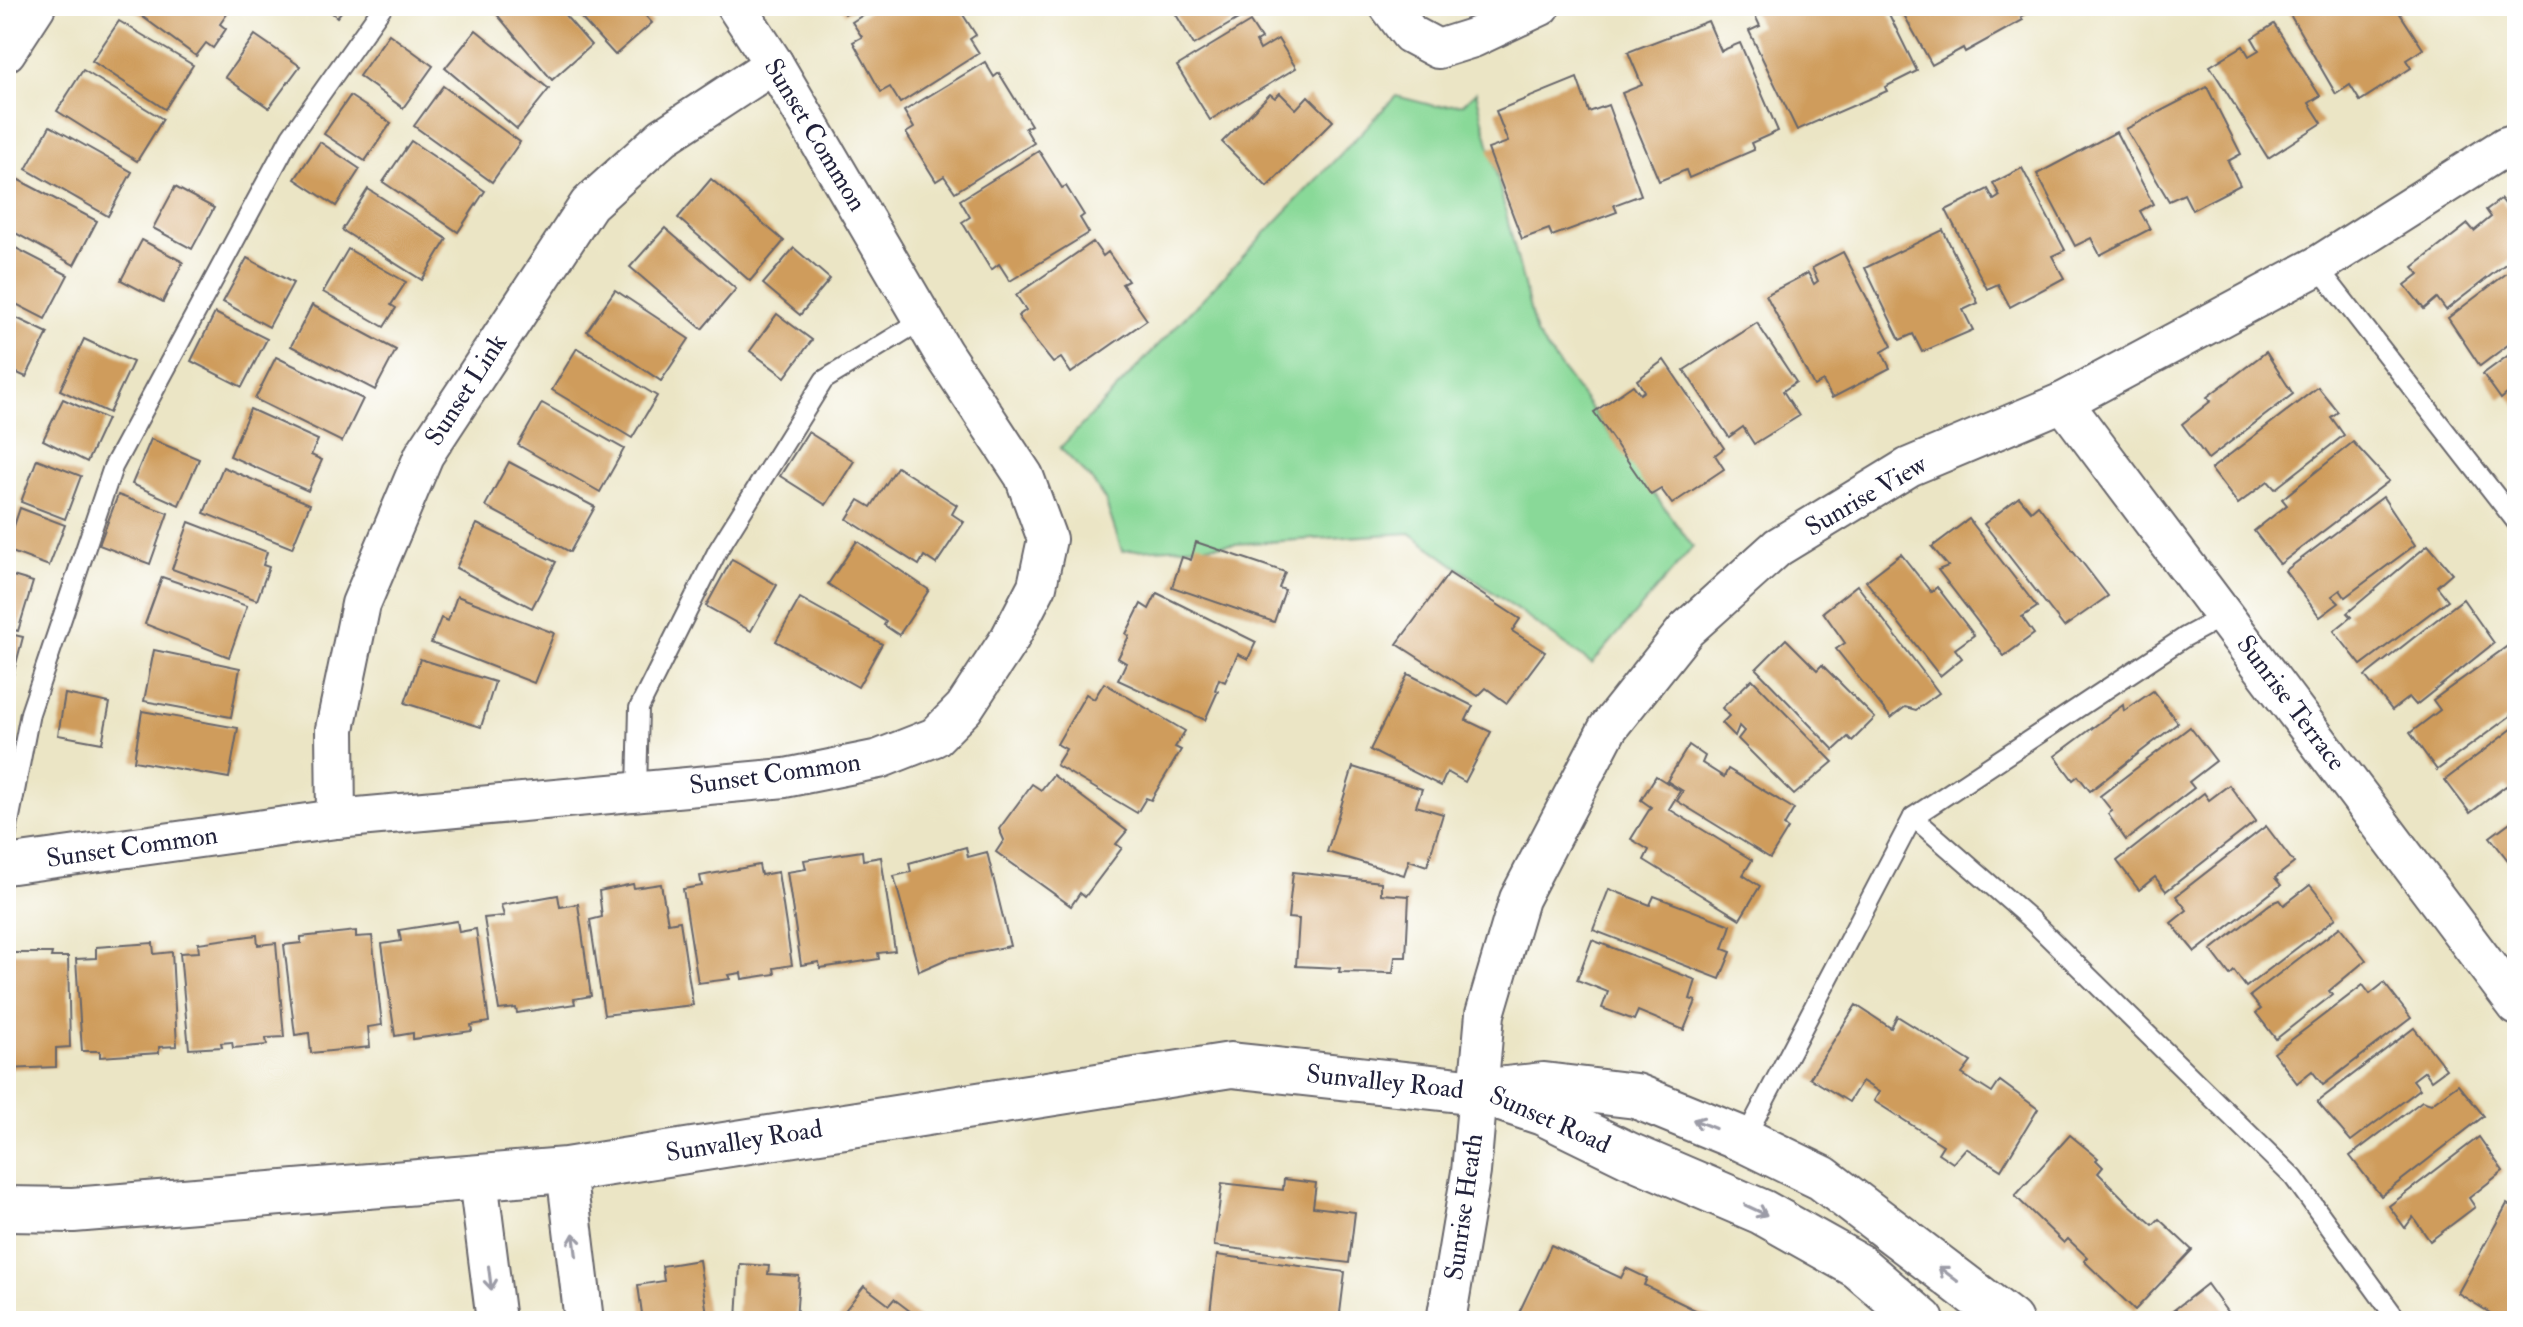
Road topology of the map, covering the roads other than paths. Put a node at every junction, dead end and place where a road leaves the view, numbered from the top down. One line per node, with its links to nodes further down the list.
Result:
1 (36, 6): 6 (street)
2 (383, 6): 17 (lane)
3 (736, 6): 7 (street, Sunset Common)
4 (1389, 6): 5 (street)
5 (1541, 6)
6 (6, 52)
7 (774, 64): 10 (street, Sunset Common); 16 (street, Sunset Link)
8 (2517, 143): 9 (street, Sunrise View)
9 (2317, 266): 11 (street, Sunrise View); 12 (lane)
10 (924, 319): 14 (lane); 14 (street, Sunset Common)
11 (2063, 402): 13 (street, Sunrise Terrace); 20 (street, Sunrise View)
12 (2517, 523)
13 (2226, 615): 15 (lane); 19 (street, Sunrise Terrace)
14 (637, 791): 16 (street, Sunset Common)
15 (1913, 817): 21 (lane); 30 (lane)
16 (336, 819): 18 (street, Sunset Common)
17 (6, 838)
18 (6, 865)
19 (2517, 1006)
20 (1478, 1092): 21 (street, Sunset Road, one-way to 20); 22 (street, Sunvalley Road); 27 (street, Sunrise Heath); 28 (street, Sunset Road, one-way to 28)
21 (1744, 1140): 29 (street, Sunset Road, one-way to 21)
22 (566, 1170): 23 (street, Sunvalley Road); 26 (street, one-way to 22)
23 (478, 1179): 24 (street, Sunvalley Road); 25 (street, one-way to 25)
24 (6, 1209)
25 (496, 1321)
26 (584, 1321)
27 (1446, 1321)
28 (1922, 1321)
29 (2010, 1321)
30 (2398, 1321)

